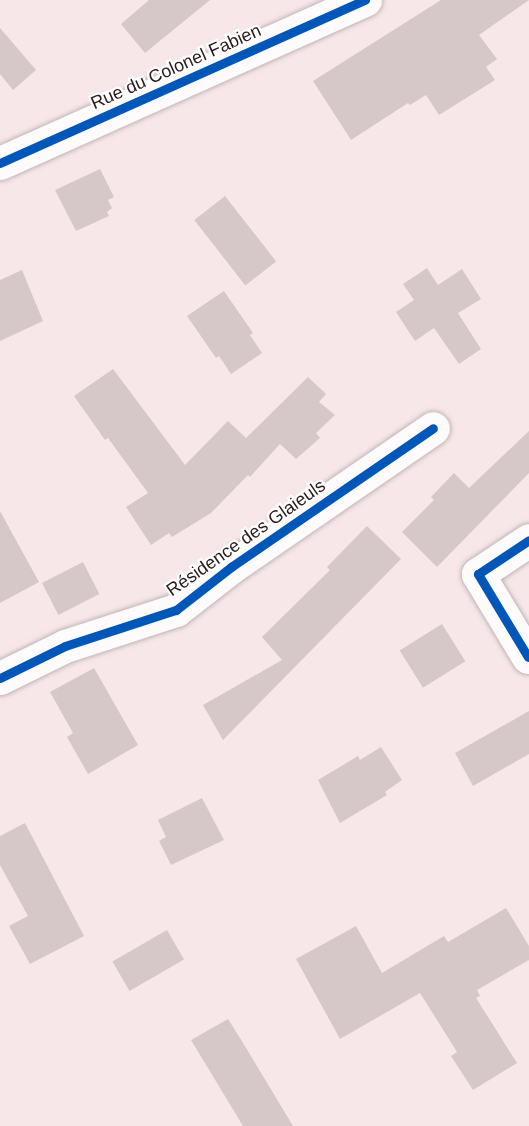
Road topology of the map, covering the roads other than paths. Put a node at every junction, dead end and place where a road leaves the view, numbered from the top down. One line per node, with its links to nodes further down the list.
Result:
1 (365, 0): 2 (street, Rue du Colonel Fabien)
2 (0, 163)
3 (433, 428): 6 (street, Résidence des Glaieuls)
4 (529, 540): 5 (street)
5 (528, 657)
6 (0, 678)

